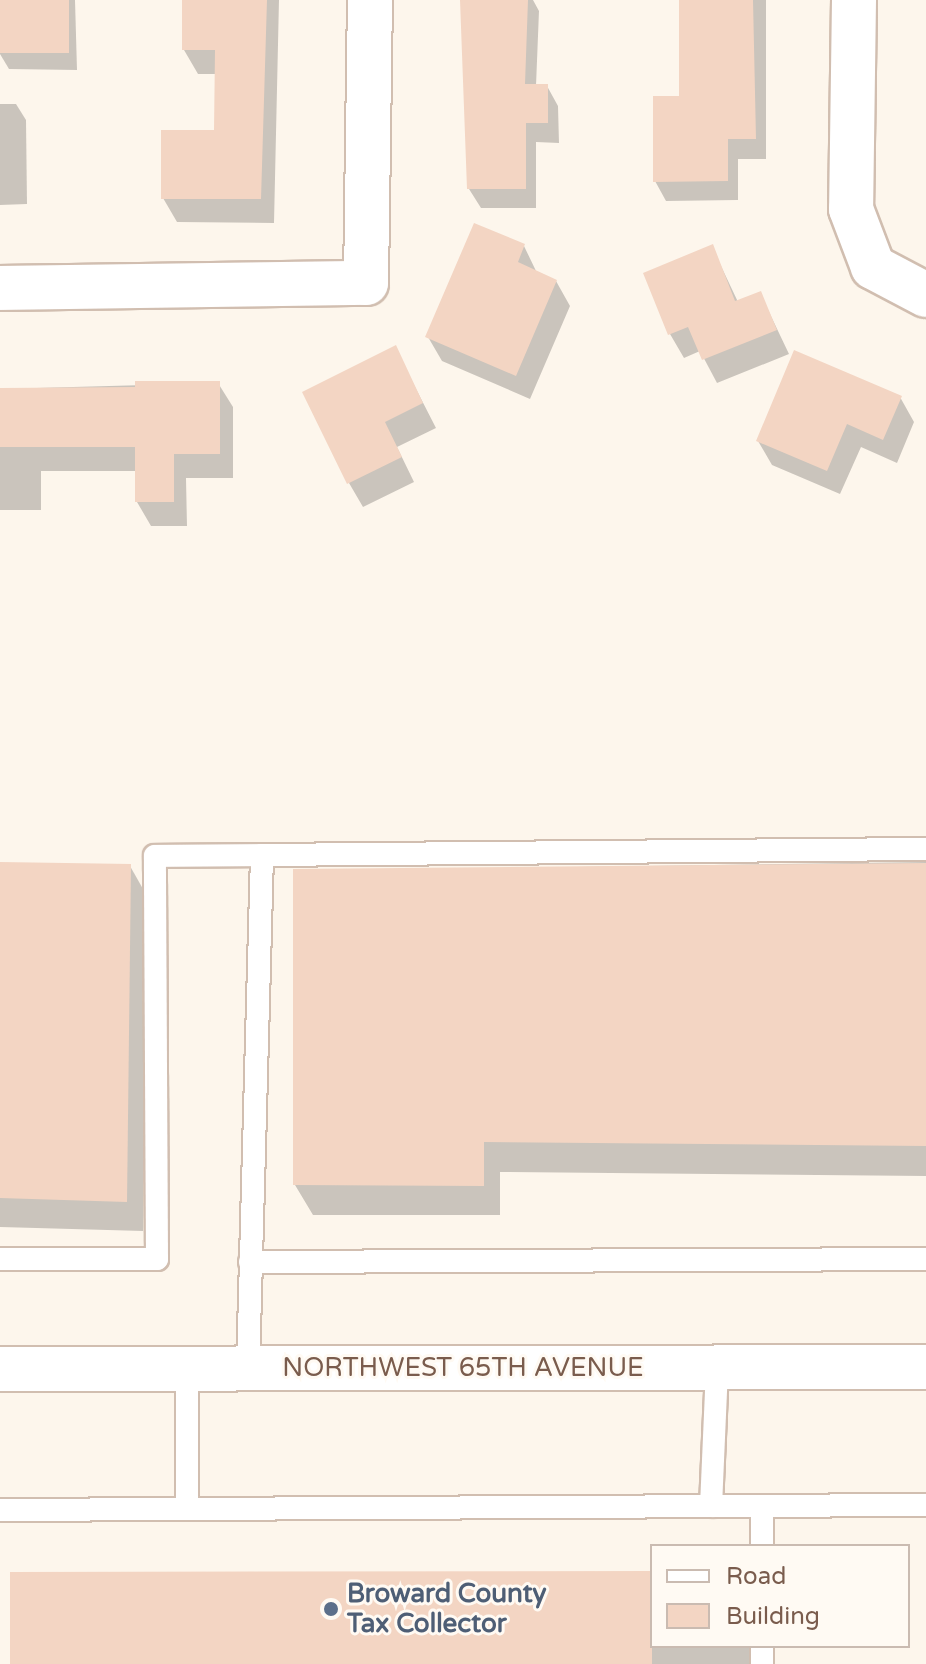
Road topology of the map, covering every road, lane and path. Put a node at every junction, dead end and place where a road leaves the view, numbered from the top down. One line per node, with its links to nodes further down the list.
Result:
1 (370, 0): 3 (street)
2 (854, 0): 4 (street)
3 (0, 288)
4 (926, 295)
5 (926, 849): 6 (lane)
6 (262, 855): 7 (lane); 9 (lane)
7 (0, 1259)
8 (926, 1259): 9 (lane)
9 (250, 1262): 11 (lane)
10 (926, 1367): 12 (street, NORTHWEST 65TH AVENUE)
11 (248, 1368): 12 (street, NORTHWEST 65TH AVENUE); 14 (street, NORTHWEST 65TH AVENUE)
12 (717, 1368): 16 (lane)
13 (0, 1369): 14 (street, NORTHWEST 65TH AVENUE)
14 (187, 1369): 18 (lane)
15 (926, 1505): 17 (lane)
16 (711, 1506): 17 (lane); 18 (lane)
17 (762, 1506): 20 (lane)
18 (187, 1509): 19 (lane)
19 (0, 1510)
20 (762, 1544)

